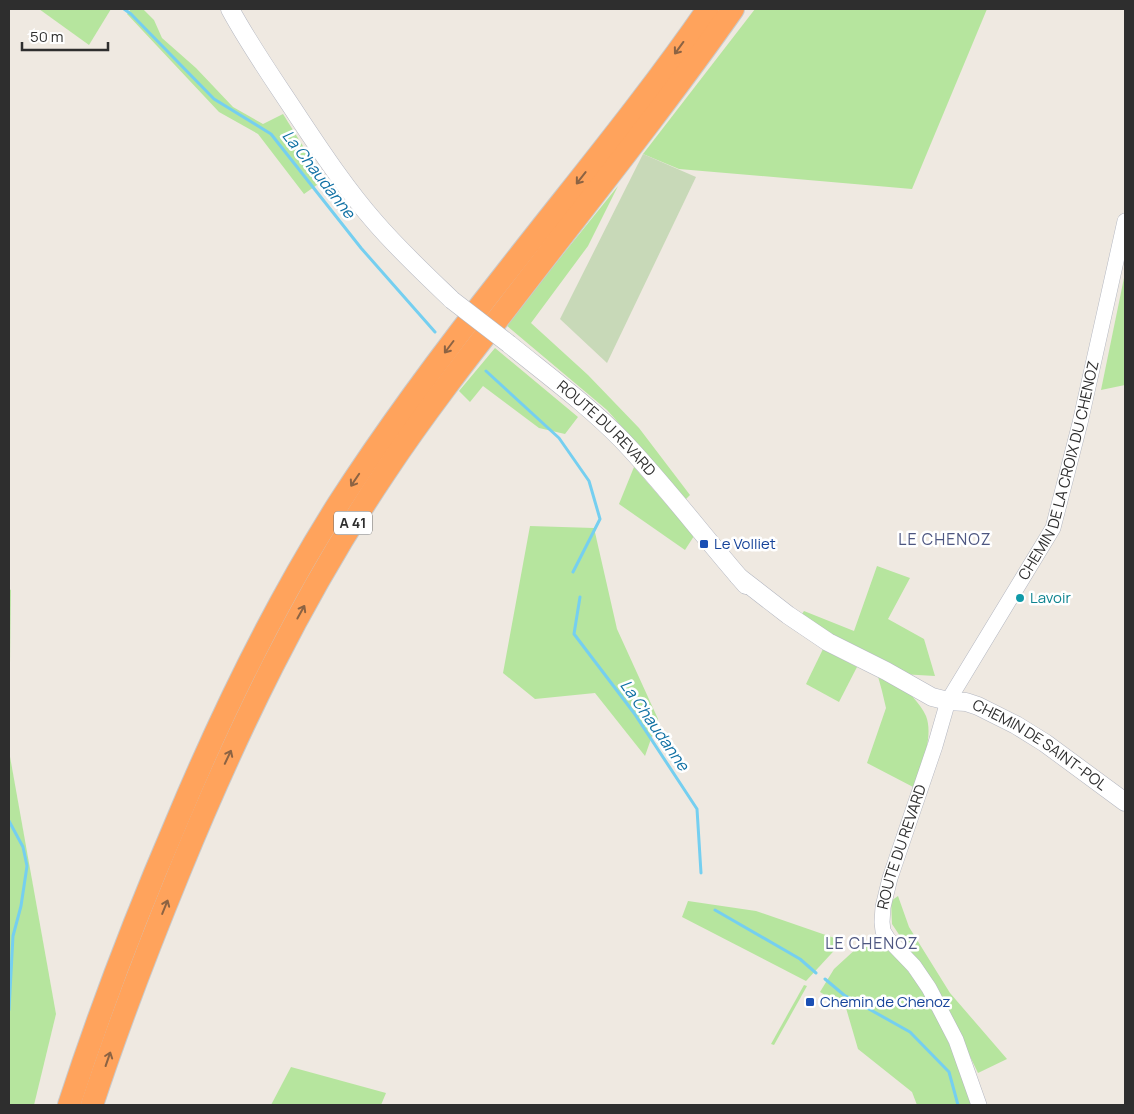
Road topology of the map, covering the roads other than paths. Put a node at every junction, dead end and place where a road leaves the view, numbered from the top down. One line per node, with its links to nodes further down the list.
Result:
1 (230, 9): 5 (main road, ROUTE DU REVARD, bridge)
2 (708, 9): 7 (highway, A 41, one-way to 7)
3 (733, 9): 8 (highway, A 41, one-way to 3)
4 (1125, 221): 5 (street, CHEMIN DE LA CROIX DU CHENOZ)
5 (948, 701): 6 (main road, CHEMIN DE SAINT-POL); 9 (street, ROUTE DU REVARD)
6 (1125, 802)
7 (69, 1105)
8 (92, 1105)
9 (979, 1105)

